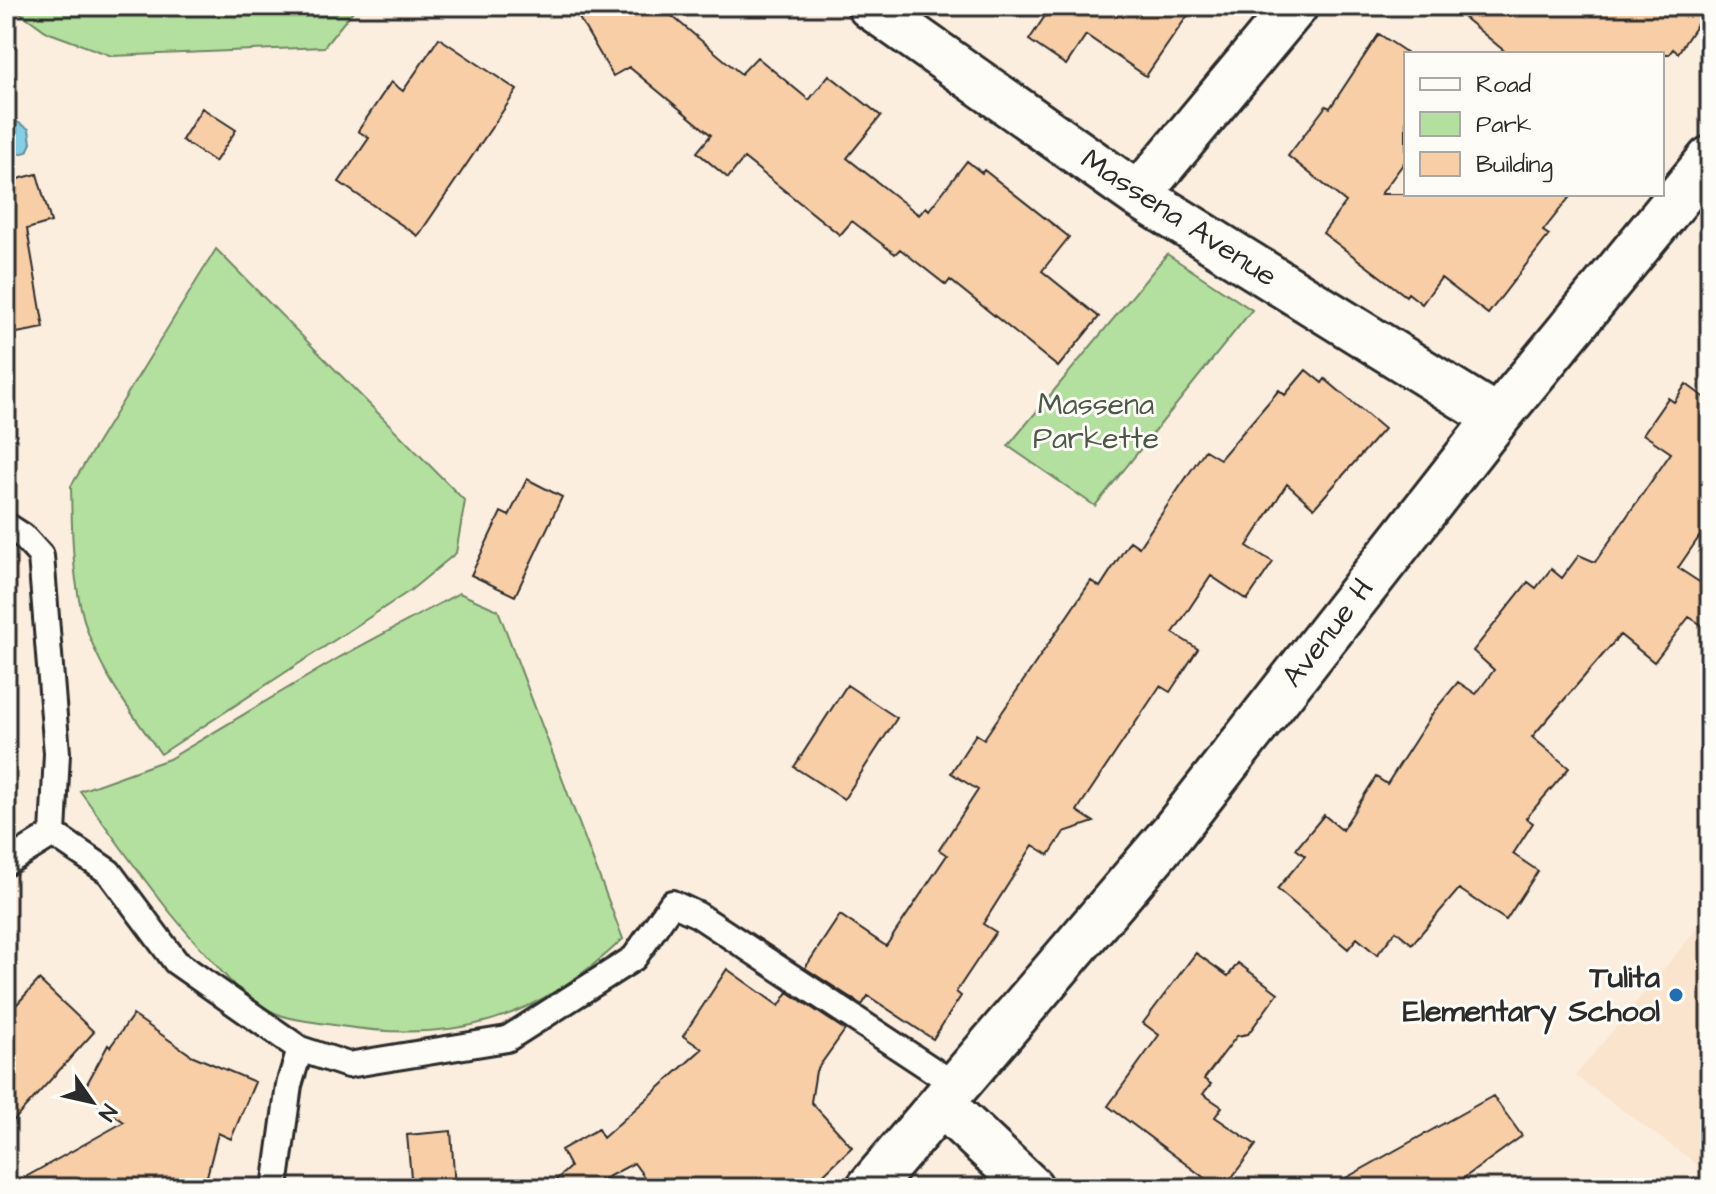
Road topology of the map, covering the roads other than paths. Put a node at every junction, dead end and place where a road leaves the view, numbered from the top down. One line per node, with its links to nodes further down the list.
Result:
1 (870, 6): 4 (street, Massena Avenue)
2 (1295, 6): 4 (street)
3 (1710, 159): 5 (street, Avenue H)
4 (1138, 195): 5 (street, Massena Avenue)
5 (1497, 418): 10 (street, Avenue H)
6 (6, 525): 7 (lane)
7 (53, 834): 8 (lane); 9 (lane)
8 (6, 863)
9 (300, 1049): 10 (lane); 11 (lane)
10 (950, 1095): 12 (street, Avenue H); 13 (street)
11 (275, 1188)
12 (869, 1188)
13 (1031, 1188)

